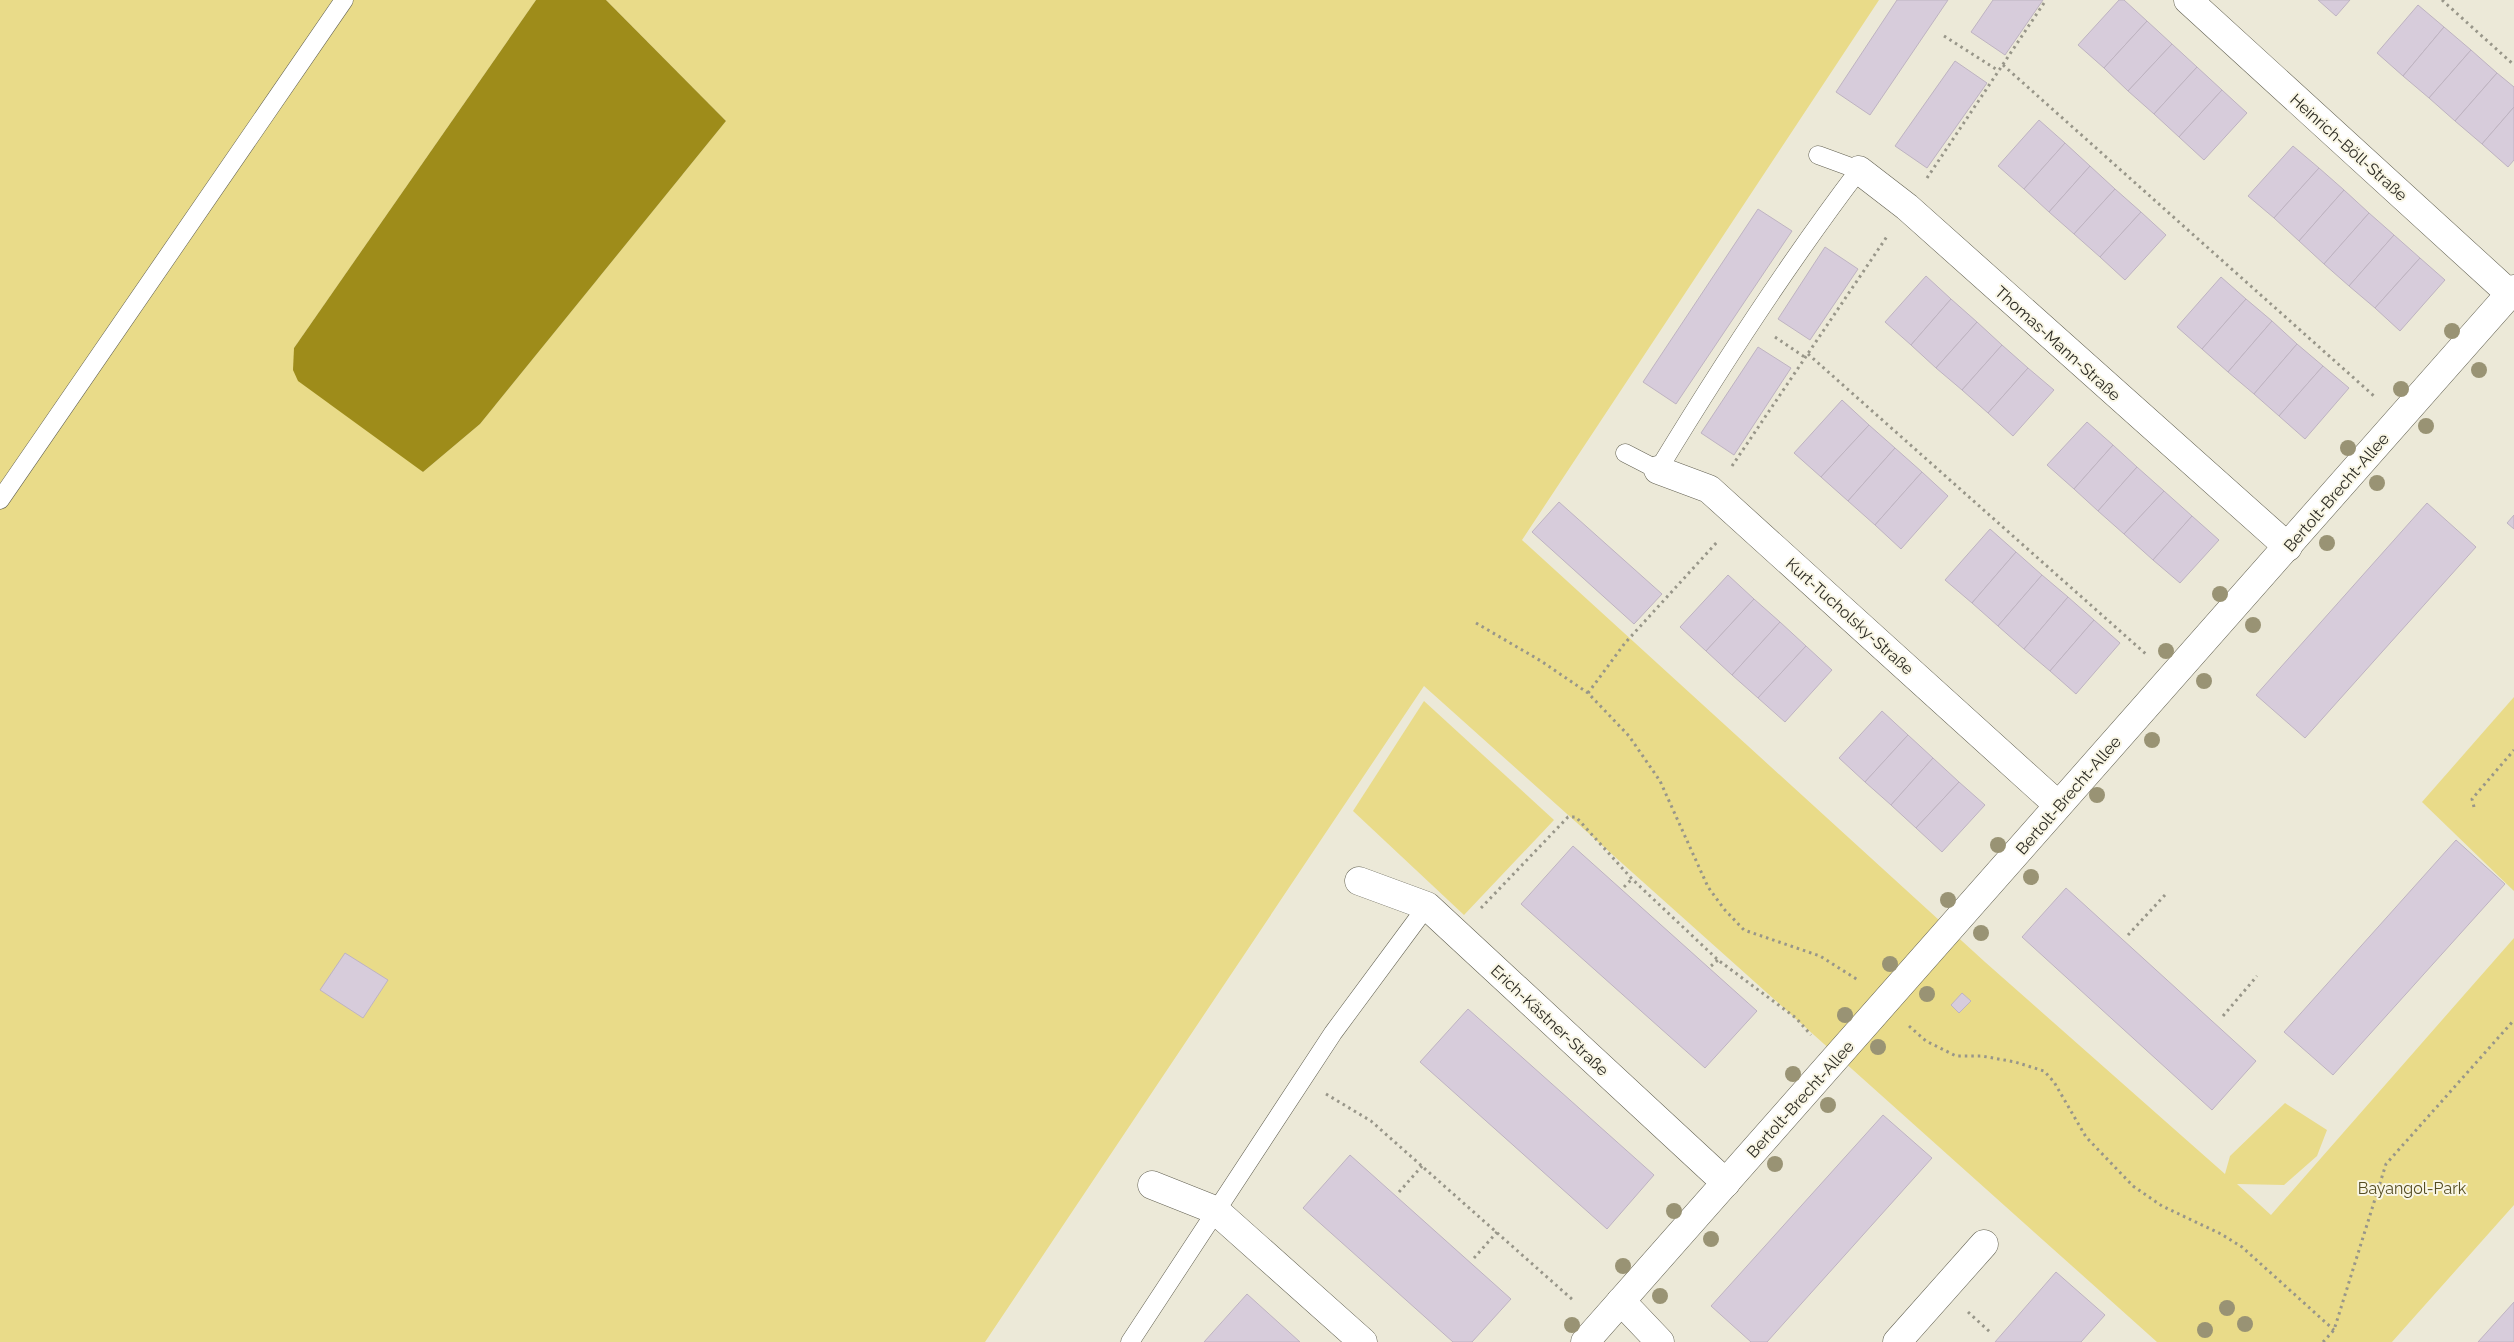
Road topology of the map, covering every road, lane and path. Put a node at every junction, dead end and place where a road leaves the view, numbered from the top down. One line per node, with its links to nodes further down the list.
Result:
1 (344, 0): 19 (lane)
2 (2046, 0): 7 (path)
3 (2188, 0): 12 (street, Heinrich-Böll-Straße)
4 (2442, 0): 6 (path)
5 (1944, 36): 8 (path)
6 (2514, 64)
7 (2003, 65): 8 (path); 15 (path)
8 (1999, 71): 11 (path)
9 (1818, 155): 10 (lane, Thomas-Mann-Straße)
10 (1859, 170): 11 (street, Thomas-Mann-Straße); 13 (lane)
11 (1907, 207): 14 (path); 21 (street, Thomas-Mann-Straße)
12 (2512, 291): 15 (street, Bertolt-Brecht-Allee)
13 (1752, 323): 14 (path); 17 (lane)
14 (1807, 356): 18 (path); 22 (path)
15 (2400, 418): 21 (street, Bertolt-Brecht-Allee)
16 (1625, 453): 17 (lane, Kurt-Tucholsky-Straße)
17 (1658, 470): 18 (street, Kurt-Tucholsky-Straße)
18 (1714, 494): 20 (street, Kurt-Tucholsky-Straße)
19 (0, 500)
20 (1740, 517): 23 (path); 25 (street, Kurt-Tucholsky-Straße)
21 (2288, 547): 22 (street, Bertolt-Brecht-Allee)
22 (2171, 677): 25 (street, Bertolt-Brecht-Allee)
23 (1588, 693)
24 (2514, 750): 26 (path)
25 (2058, 805): 42 (street, Bertolt-Brecht-Allee)
26 (2474, 807)
27 (1632, 880): 29 (path); 32 (path); 34 (path)
28 (1359, 882): 31 (street, Erich-Kästner-Straße)
29 (1624, 887)
30 (2165, 895): 33 (path)
31 (1427, 906): 32 (street, Erich-Kästner-Straße); 40 (lane)
32 (1457, 934): 42 (street, Erich-Kästner-Straße)
33 (2128, 935)
34 (1718, 960): 35 (path); 39 (path)
35 (1712, 966)
36 (2256, 976): 37 (path)
37 (2223, 1016)
38 (2514, 1020): 56 (path)
39 (1813, 1037)
40 (1302, 1079): 41 (path); 45 (lane)
41 (1422, 1166): 44 (path); 46 (path)
42 (1726, 1183): 49 (street, Bertolt-Brecht-Allee)
43 (1152, 1185): 45 (street)
44 (1399, 1192)
45 (1215, 1210): 51 (lane); 52 (street)
46 (1496, 1232): 48 (path); 50 (path)
47 (1984, 1244): 55 (street)
48 (1474, 1258)
49 (1622, 1301): 53 (street, Bertolt-Brecht-Allee); 54 (street)
50 (1577, 1304)
51 (1130, 1342)
52 (1363, 1342)
53 (1585, 1342)
54 (1660, 1342)
55 (1897, 1342)
56 (2323, 1342)

